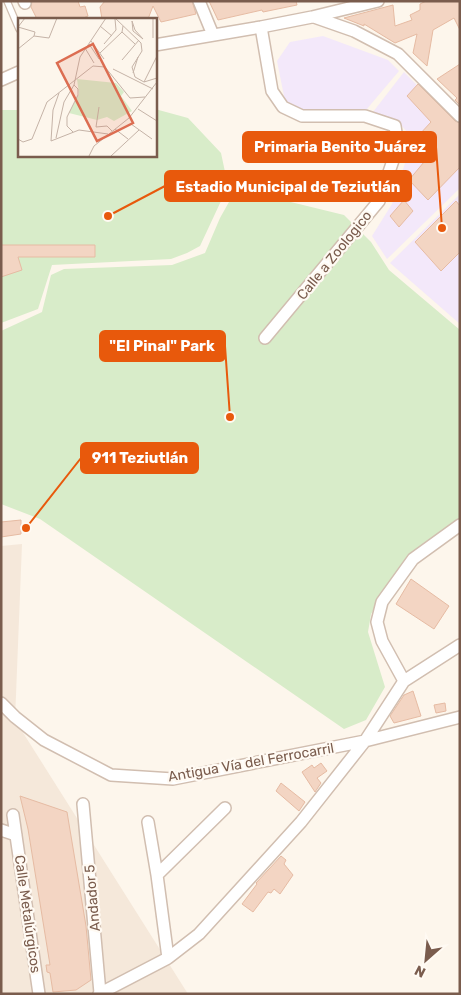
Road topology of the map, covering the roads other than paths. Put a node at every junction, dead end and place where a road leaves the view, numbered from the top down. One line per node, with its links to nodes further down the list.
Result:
1 (7, 1): 5 (lane)
2 (199, 1): 7 (street)
3 (378, 1): 4 (street)
4 (312, 17): 6 (street); 11 (street)
5 (18, 26)
6 (260, 27): 7 (street); 12 (street, Calle a Zoologico)
7 (213, 35): 8 (street)
8 (156, 45)
9 (18, 72): 10 (street)
10 (1, 80)
11 (460, 116)
12 (265, 338)
13 (460, 525): 15 (street)
14 (460, 645): 15 (street)
15 (404, 680): 18 (street)
16 (1, 703): 18 (street, Antigua Vía del Ferrocarril)
17 (460, 717): 18 (street, Antigua Vía del Ferrocarril)
18 (365, 741): 26 (street)
19 (83, 804): 27 (street, Andador 5)
20 (225, 808): 25 (street)
21 (14, 815): 24 (street, Calle Metalúrgicos)
22 (148, 822): 25 (street)
23 (1, 830): 24 (street)
24 (16, 835): 28 (street, Calle Metalúrgicos)
25 (157, 875): 26 (street)
26 (168, 958): 27 (street)
27 (100, 993)
28 (39, 994)

